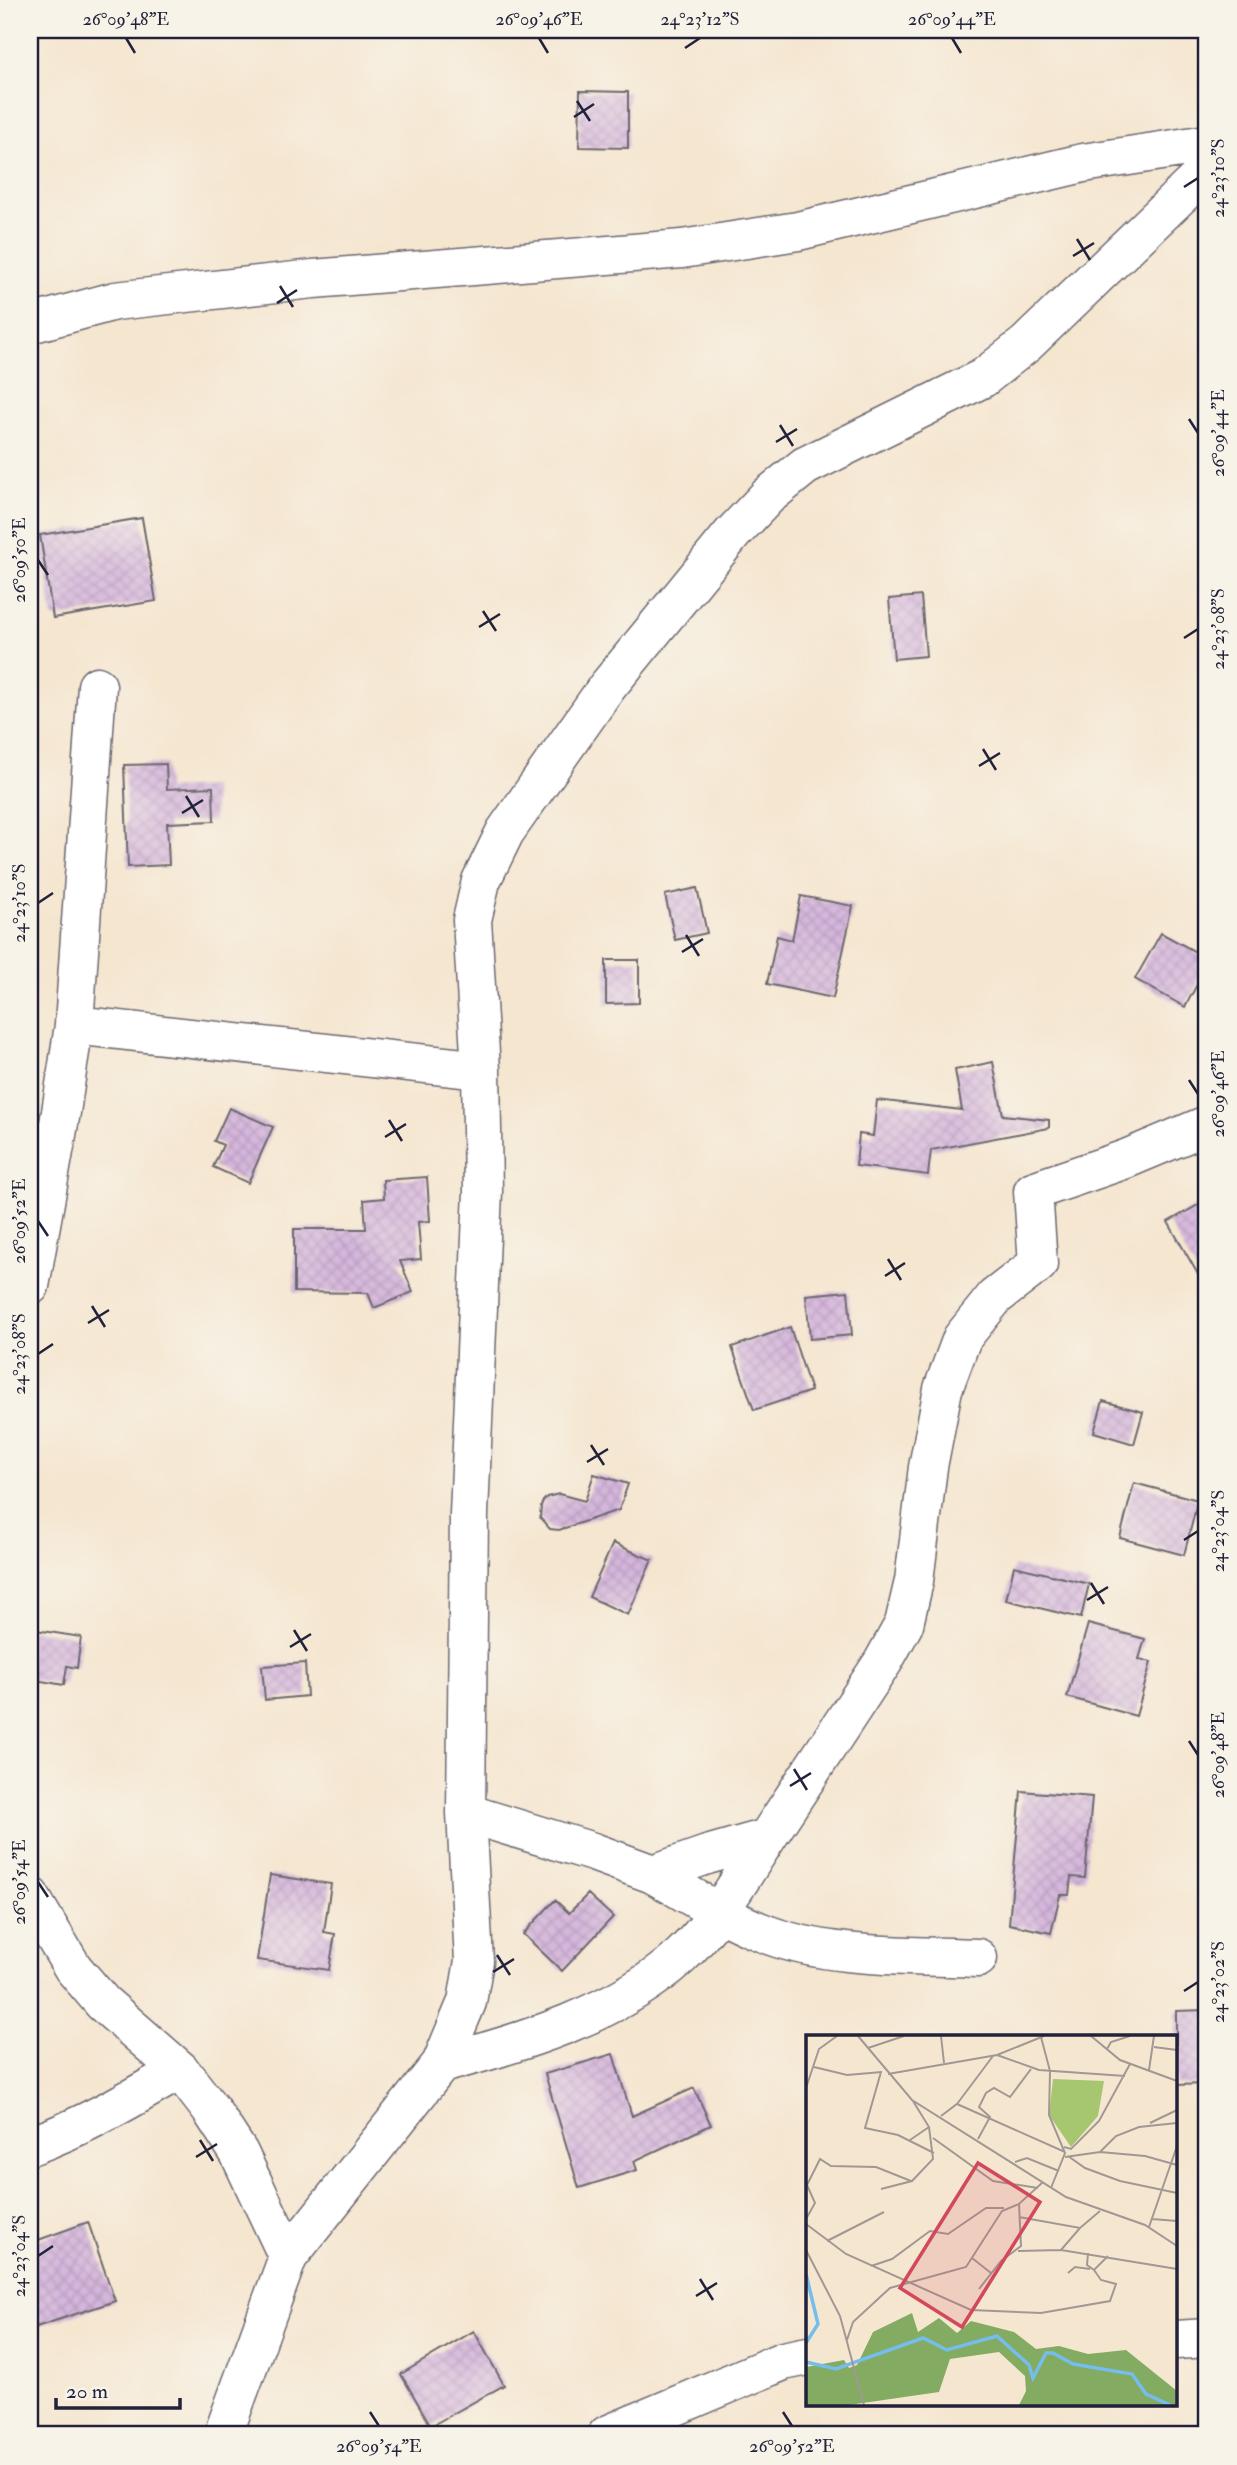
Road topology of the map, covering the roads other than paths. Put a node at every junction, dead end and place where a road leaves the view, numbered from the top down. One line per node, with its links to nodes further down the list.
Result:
1 (1207, 144): 3 (street)
2 (1207, 170): 6 (street)
3 (30, 324)
4 (97, 686): 5 (street)
5 (74, 1026): 6 (street); 8 (street)
6 (481, 1070): 9 (street)
7 (1207, 1125): 10 (street)
8 (30, 1286)
9 (466, 1813): 11 (street); 15 (street)
10 (767, 1838): 11 (street); 13 (street)
11 (653, 1874): 13 (street)
12 (30, 1896): 16 (street)
13 (720, 1913): 14 (street); 15 (street)
14 (978, 1958)
15 (441, 2064): 18 (street)
16 (180, 2070): 17 (street); 18 (street)
17 (30, 2146)
18 (288, 2258): 22 (street)
19 (1207, 2339): 20 (street)
20 (1178, 2340)
21 (806, 2356): 23 (street)
22 (223, 2435)
23 (607, 2435)

